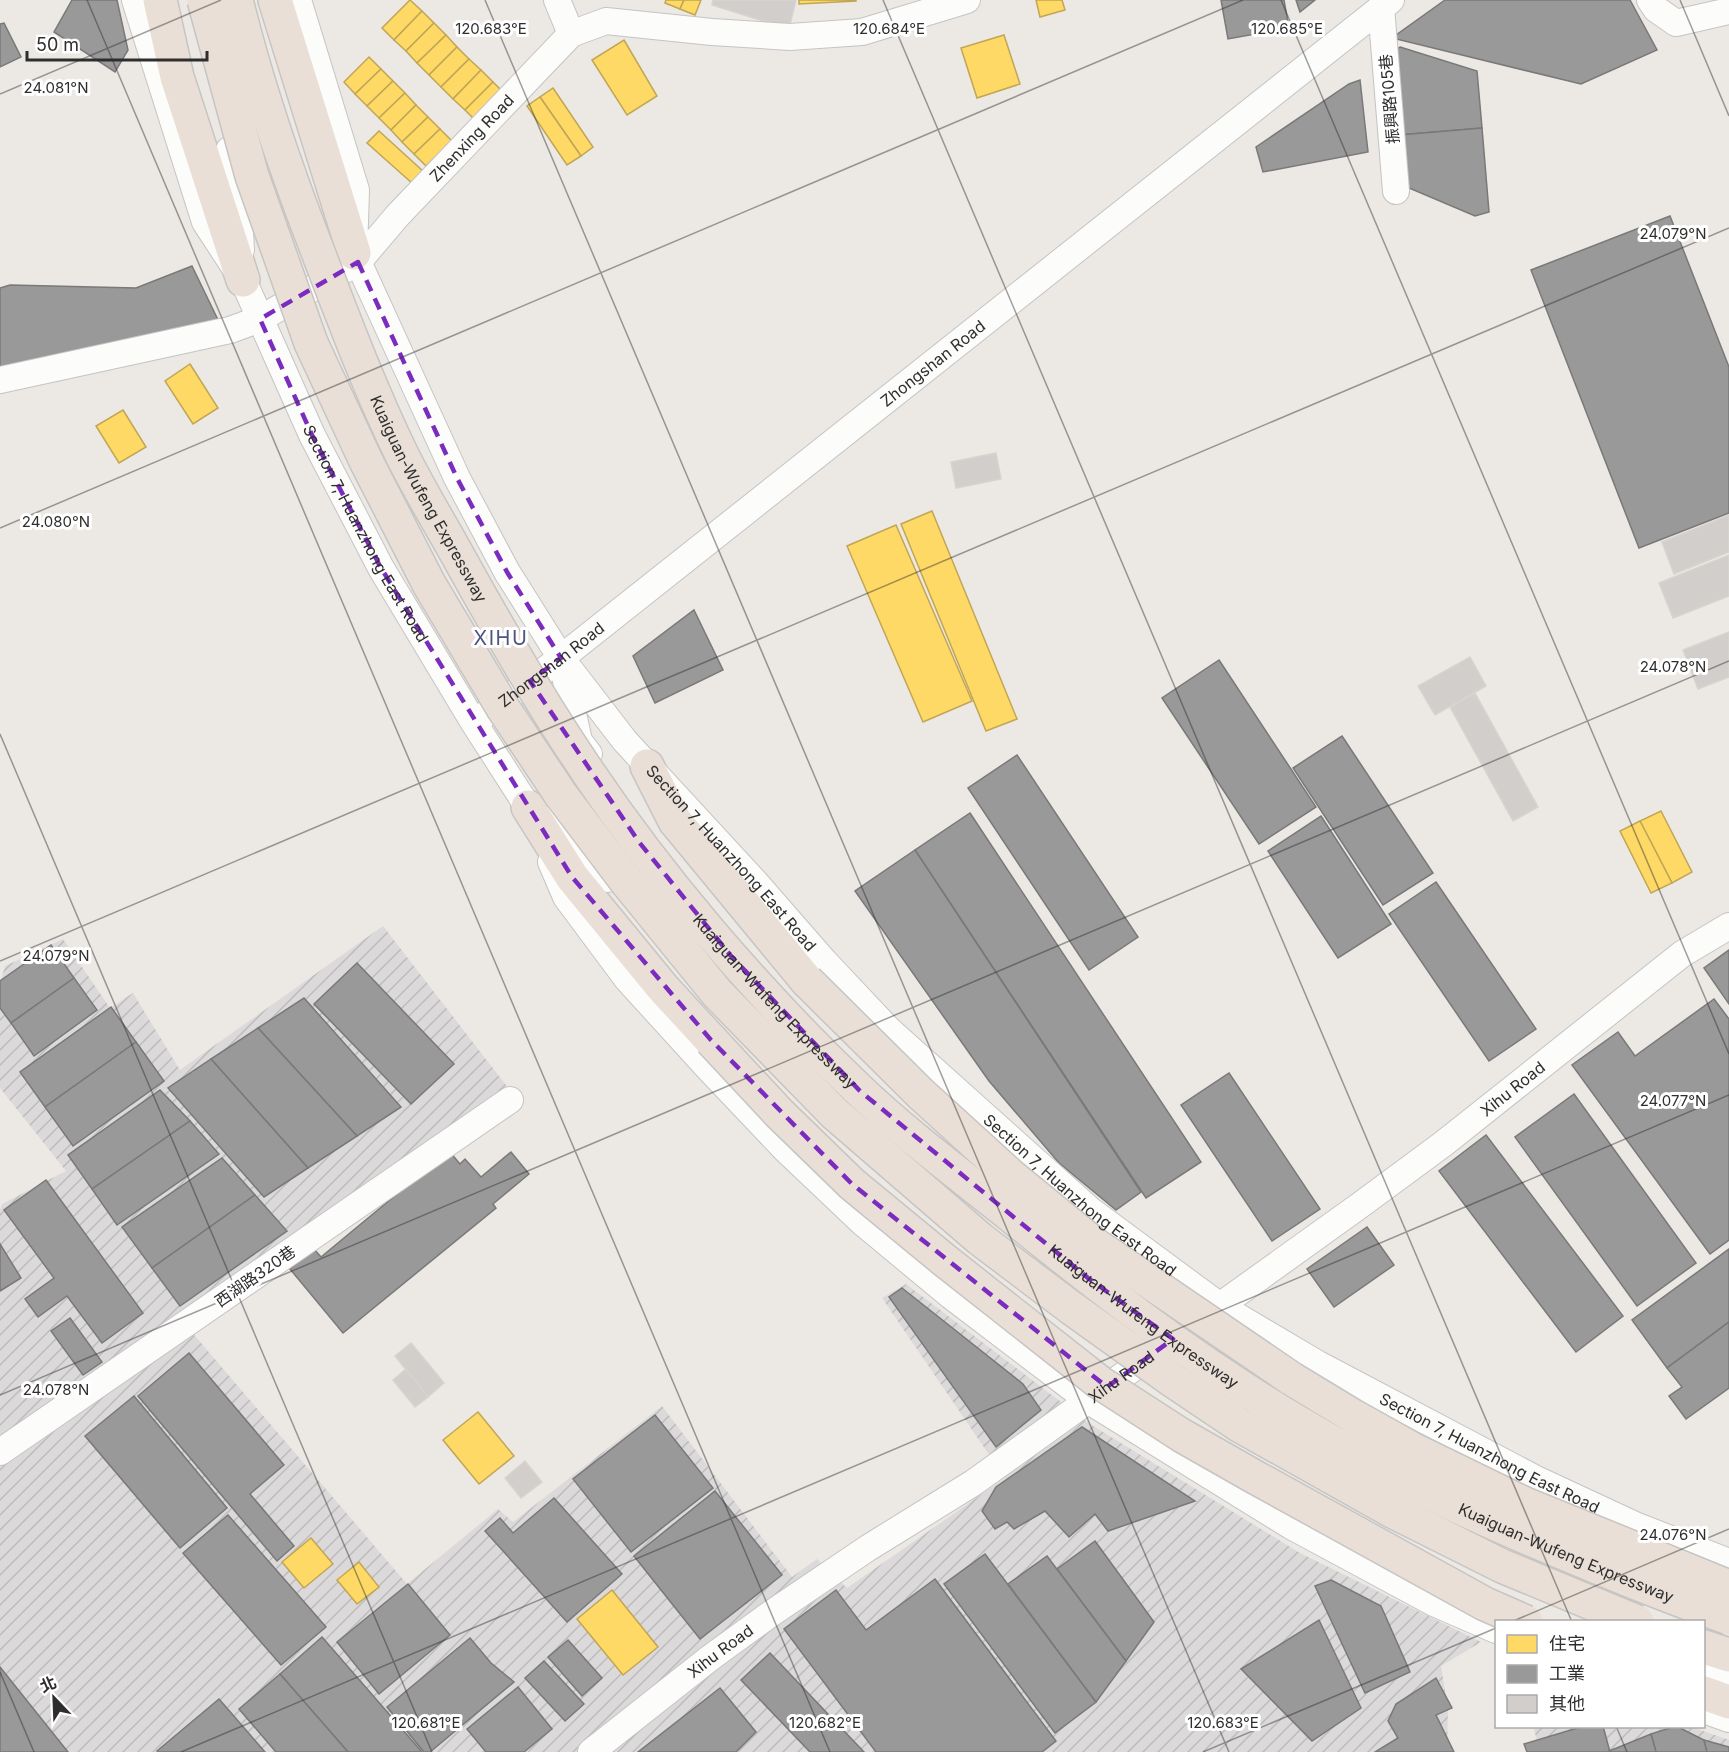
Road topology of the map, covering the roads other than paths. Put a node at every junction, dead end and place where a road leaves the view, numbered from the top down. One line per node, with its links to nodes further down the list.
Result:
1 (135, 0): 17 (street, Section 7, Huanzhong East Road)
2 (160, 0): 17 (highway)
3 (190, 0): 17 (street, Section 7, Huanzhong East Road)
4 (204, 0): 37 (highway, Kuaiguan-Wufeng Expressway, bridge)
5 (236, 0): 34 (highway, Kuaiguan-Wufeng Expressway, bridge)
6 (248, 0): 16 (street)
7 (275, 0): 16 (highway)
8 (298, 0): 16 (street, Section 7, Huanzhong East Road)
9 (557, 0): 14 (street)
10 (967, 0): 14 (street, Zhenxing Road)
11 (1650, 0): 13 (street)
12 (1386, 3): 15 (street, 振興路105巷); 20 (street, Zhongshan Road)
13 (1729, 11)
14 (571, 34): 16 (street, Zhenxing Road)
15 (1396, 190)
16 (356, 257): 18 (street, Zhenxing Road); 20 (street, Section 7, Huanzhong East Road)
17 (243, 280): 18 (street, Section 7, Huanzhong East Road)
18 (260, 318): 19 (street, Zhenxing Road); 21 (street, Section 7, Huanzhong East Road)
19 (0, 380)
20 (561, 658): 21 (street, Zhongshan Road); 22 (street, Section 7, Huanzhong East Road); 27 (street, Section 7, Huanzhong East Road)
21 (474, 723): 23 (street, Section 7, Huanzhong East Road)
22 (647, 766): 26 (street, Section 7, Huanzhong East Road); 32 (highway, bridge)
23 (528, 807): 28 (street, Section 7, Huanzhong East Road); 29 (street, Section 7, Huanzhong East Road); 35 (highway, bridge)
24 (1729, 926): 26 (street, Xihu Road)
25 (510, 1100): 30 (street, 西湖路320巷)
26 (1220, 1306): 27 (street, Xihu Road); 31 (street, Section 7, Huanzhong East Road)
27 (1181, 1333): 28 (street, Xihu Road); 33 (street, Section 7, Huanzhong East Road)
28 (1135, 1365): 29 (street, Xihu Road); 36 (street, Section 7, Huanzhong East Road)
29 (1089, 1401): 38 (street, Section 7, Huanzhong East Road); 47 (street, Xihu Road)
30 (0, 1452)
31 (1729, 1562)
32 (1729, 1587)
33 (1729, 1609)
34 (1729, 1618)
35 (1521, 1620)
36 (1591, 1620)
37 (1632, 1620)
38 (1495, 1629)
39 (1705, 1647): 40 (highway)
40 (1729, 1655)
41 (1705, 1670): 42 (street)
42 (1729, 1678)
43 (1705, 1693): 44 (highway)
44 (1729, 1702)
45 (1705, 1710): 46 (street)
46 (1729, 1719)
47 (591, 1752)

